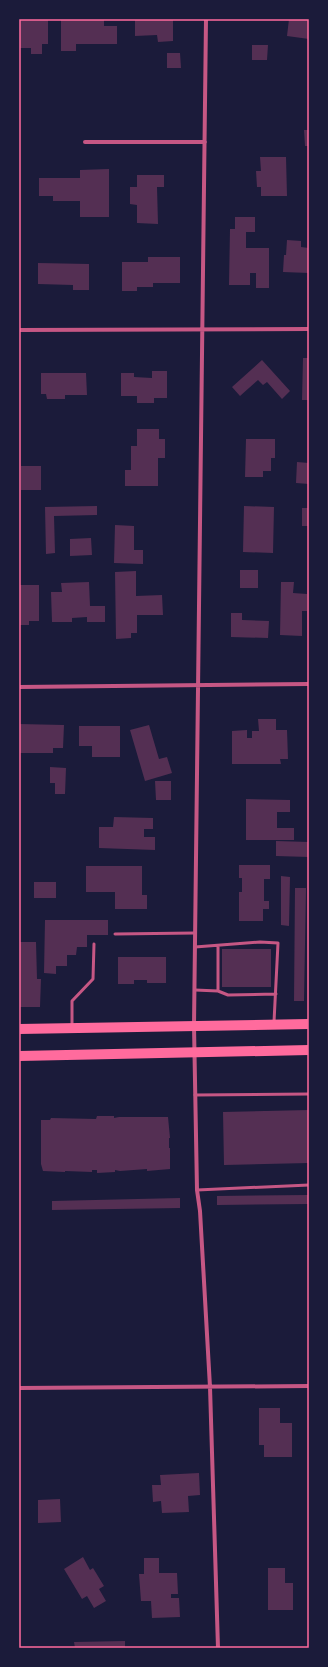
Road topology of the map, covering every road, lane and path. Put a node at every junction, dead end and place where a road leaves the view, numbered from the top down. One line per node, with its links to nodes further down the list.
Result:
1 (206, 19): 3 (street)
2 (86, 142): 3 (street)
3 (205, 142): 6 (street)
4 (309, 329): 6 (street)
5 (19, 330): 6 (street)
6 (202, 330): 8 (street)
7 (309, 684): 8 (street)
8 (197, 685): 9 (street); 10 (street)
9 (19, 687)
10 (195, 933): 11 (lane); 14 (street)
11 (115, 934)
12 (94, 944): 21 (lane)
13 (218, 946): 14 (lane); 16 (lane); 17 (lane)
14 (195, 947): 15 (street)
15 (195, 990): 16 (lane); 20 (street)
16 (218, 991): 17 (lane)
17 (276, 994): 19 (lane)
18 (309, 1024): 19 (main road)
19 (274, 1025): 20 (main road)
20 (194, 1026): 21 (main road); 24 (street)
21 (72, 1028): 22 (main road)
22 (19, 1029)
23 (309, 1050): 24 (main road)
24 (194, 1052): 25 (main road); 27 (street)
25 (19, 1056)
26 (309, 1094): 27 (lane)
27 (195, 1095): 29 (street)
28 (309, 1185): 29 (lane)
29 (197, 1190): 31 (street)
30 (309, 1386): 31 (street)
31 (210, 1387): 32 (street); 33 (street)
32 (19, 1388)
33 (218, 1648)

